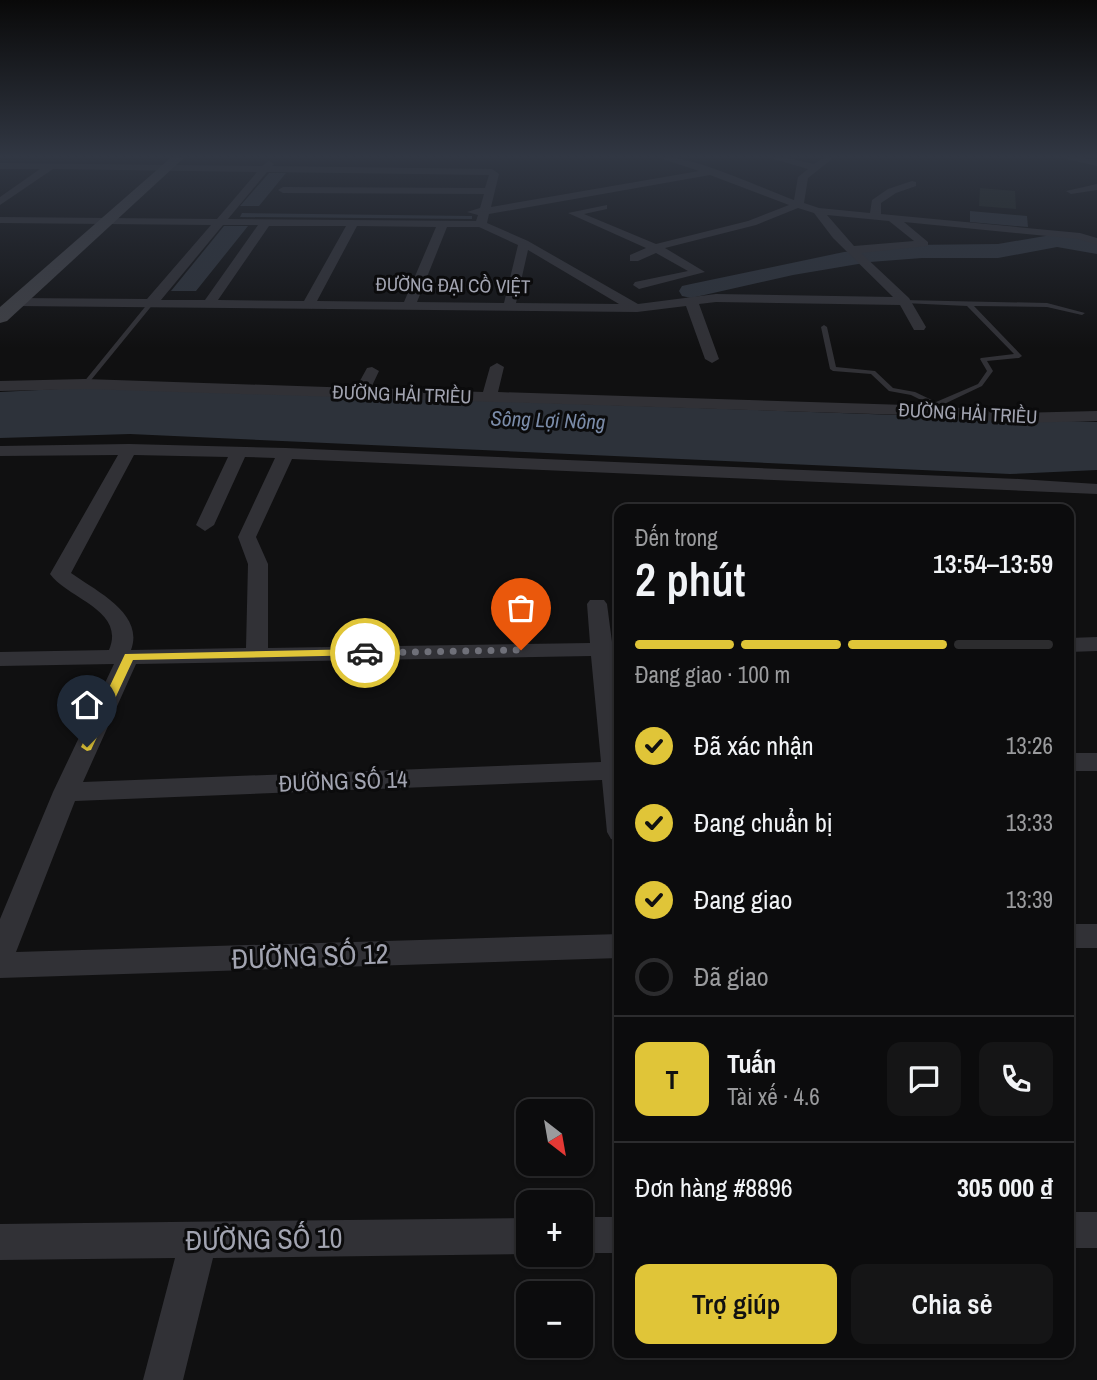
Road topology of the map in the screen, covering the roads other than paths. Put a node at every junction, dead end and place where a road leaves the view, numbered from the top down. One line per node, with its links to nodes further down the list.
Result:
1 (220, 219): 14 (street)
2 (229, 219): 14 (street)
3 (265, 219): 30 (street)
4 (336, 219): 15 (street)
5 (483, 219): 17 (street)
6 (588, 219): 22 (street)
7 (761, 219): 22 (street)
8 (825, 219): 23 (street)
9 (894, 219): 23 (street)
10 (915, 219): 19 (street)
11 (0, 220): 13 (street)
12 (106, 220): 13 (street); 14 (street); 26 (street)
13 (85, 221): 26 (street)
14 (218, 222): 29 (street)
15 (354, 222): 16 (street); 32 (street)
16 (443, 224): 17 (street); 33 (street)
17 (481, 224): 21 (street)
18 (1097, 233): 19 (street)
19 (1080, 236): 20 (street)
20 (1097, 242)
21 (524, 243): 34 (street); 35 (street)
22 (658, 249): 24 (street); 25 (street)
23 (855, 254): 28 (street)
24 (634, 258)
25 (639, 285)
26 (5, 300): 29 (street, ĐƯỜNG ĐẠI CỒ VIỆT); 37 (street)
27 (691, 301): 28 (street, ĐƯỜNG ĐẠI CỒ VIỆT); 35 (street, ĐƯỜNG ĐẠI CỒ VIỆT); 40 (street)
28 (904, 301): 31 (lane); 39 (street)
29 (151, 303): 30 (street, ĐƯỜNG ĐẠI CỒ VIỆT); 43 (lane)
30 (209, 304): 32 (street, ĐƯỜNG ĐẠI CỒ VIỆT)
31 (969, 304): 36 (lane); 47 (lane)
32 (308, 305): 33 (street, ĐƯỜNG ĐẠI CỒ VIỆT)
33 (409, 306): 34 (street, ĐƯỜNG ĐẠI CỒ VIỆT)
34 (509, 307): 35 (street, ĐƯỜNG ĐẠI CỒ VIỆT)
35 (637, 308)
36 (1082, 313)
37 (0, 317)
38 (824, 327): 47 (lane)
39 (919, 327)
40 (712, 359)
41 (497, 366): 46 (street)
42 (372, 370): 45 (street)
43 (85, 384): 44 (street, ĐƯỜNG HẢI TRIỀU); 45 (street, ĐƯỜNG HẢI TRIỀU)
44 (0, 386)
45 (361, 393): 46 (street, ĐƯỜNG HẢI TRIỀU)
46 (489, 397): 47 (street, ĐƯỜNG HẢI TRIỀU)
47 (937, 408): 48 (street, ĐƯỜNG HẢI TRIỀU)
48 (1097, 415)
49 (129, 449): 50 (street); 51 (street); 60 (street)
50 (0, 451)
51 (239, 452): 52 (street); 54 (street)
52 (286, 453): 53 (street); 59 (street)
53 (1097, 489)
54 (205, 525)
55 (597, 604): 58 (street)
56 (1097, 644): 57 (street)
57 (1074, 645)
58 (610, 649): 59 (street); 62 (street)
59 (257, 654): 60 (street)
60 (123, 656): 61 (street); 66 (street)
61 (0, 659)
62 (614, 730)
63 (1074, 762): 64 (street)
64 (1097, 762)
65 (614, 770): 66 (street, ĐƯỜNG SỐ 14)
66 (66, 792): 70 (street)
67 (1074, 936): 68 (street)
68 (1097, 936)
69 (614, 946): 71 (street, ĐƯỜNG SỐ 12)
70 (0, 954)
71 (0, 965)
72 (1074, 1230): 73 (street)
73 (1097, 1230)
74 (593, 1235): 75 (street)
75 (614, 1235)
76 (516, 1236): 77 (street, ĐƯỜNG SỐ 10)
77 (199, 1239): 78 (street, ĐƯỜNG SỐ 10); 79 (street)
78 (0, 1242)
79 (163, 1380)

